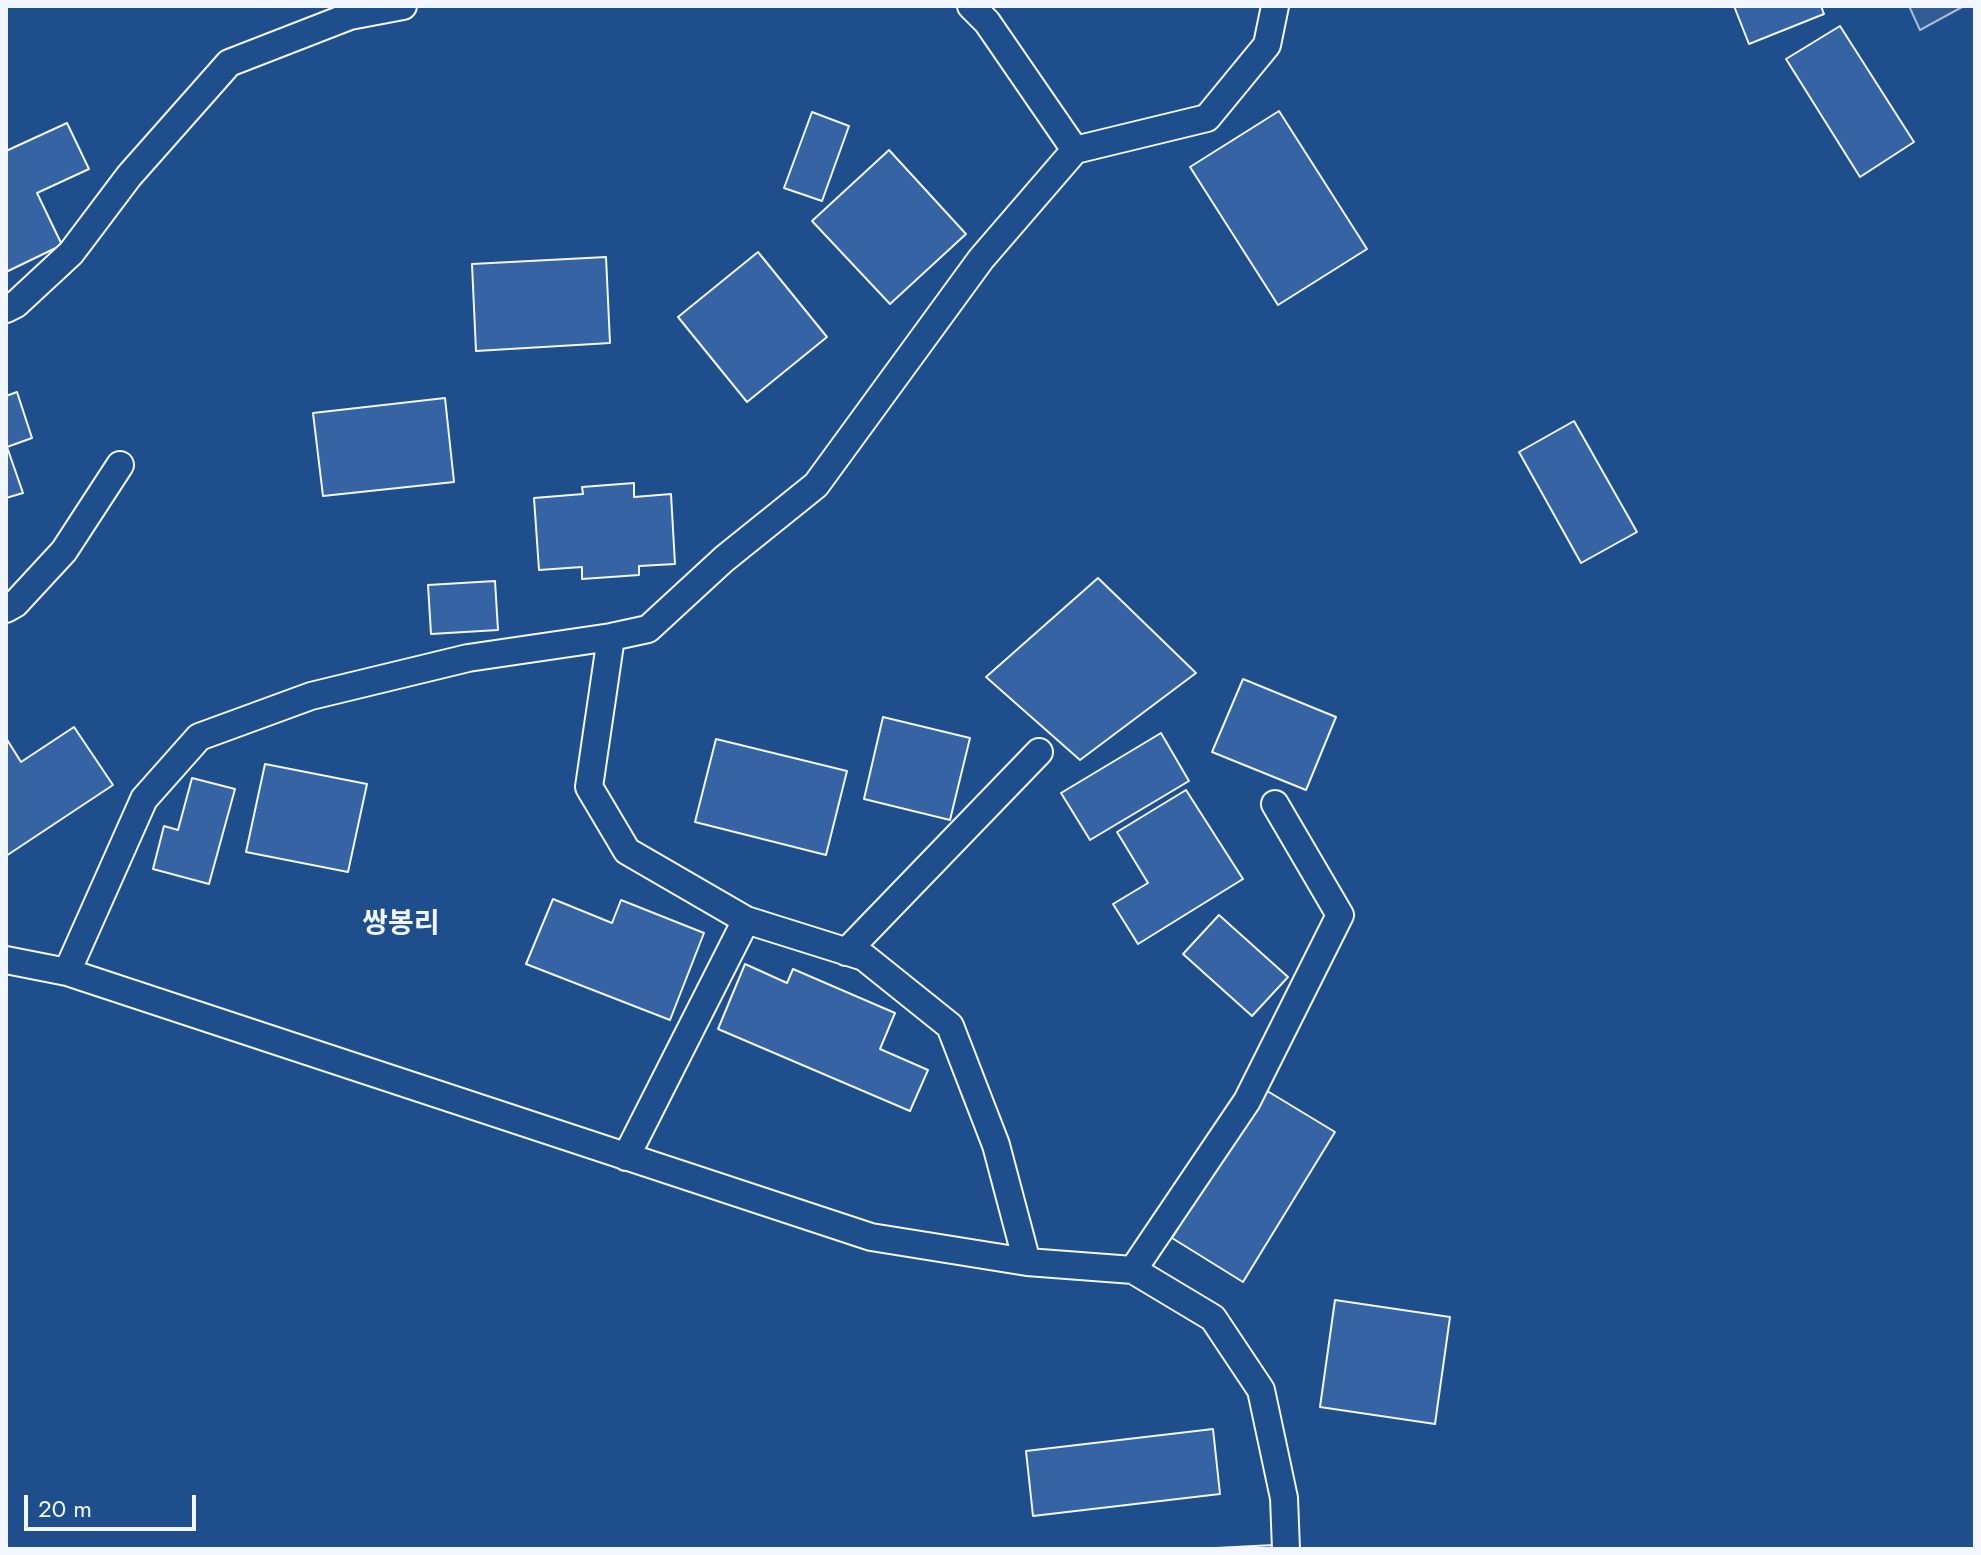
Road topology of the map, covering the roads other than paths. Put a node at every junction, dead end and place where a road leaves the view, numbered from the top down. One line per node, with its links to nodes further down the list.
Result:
1 (403, 6): 5 (lane)
2 (971, 6): 4 (lane)
3 (1275, 6): 4 (lane)
4 (1075, 150): 8 (lane)
5 (6, 309)
6 (120, 465): 7 (lane)
7 (6, 609)
8 (611, 637): 11 (lane); 14 (lane)
9 (1039, 752): 12 (lane)
10 (1275, 804): 17 (lane)
11 (746, 920): 12 (lane); 15 (lane)
12 (846, 952): 16 (lane)
13 (6, 960): 14 (lane)
14 (67, 972): 15 (lane)
15 (626, 1157): 16 (lane)
16 (1027, 1262): 17 (lane)
17 (1133, 1270): 18 (lane)
18 (1286, 1549)

